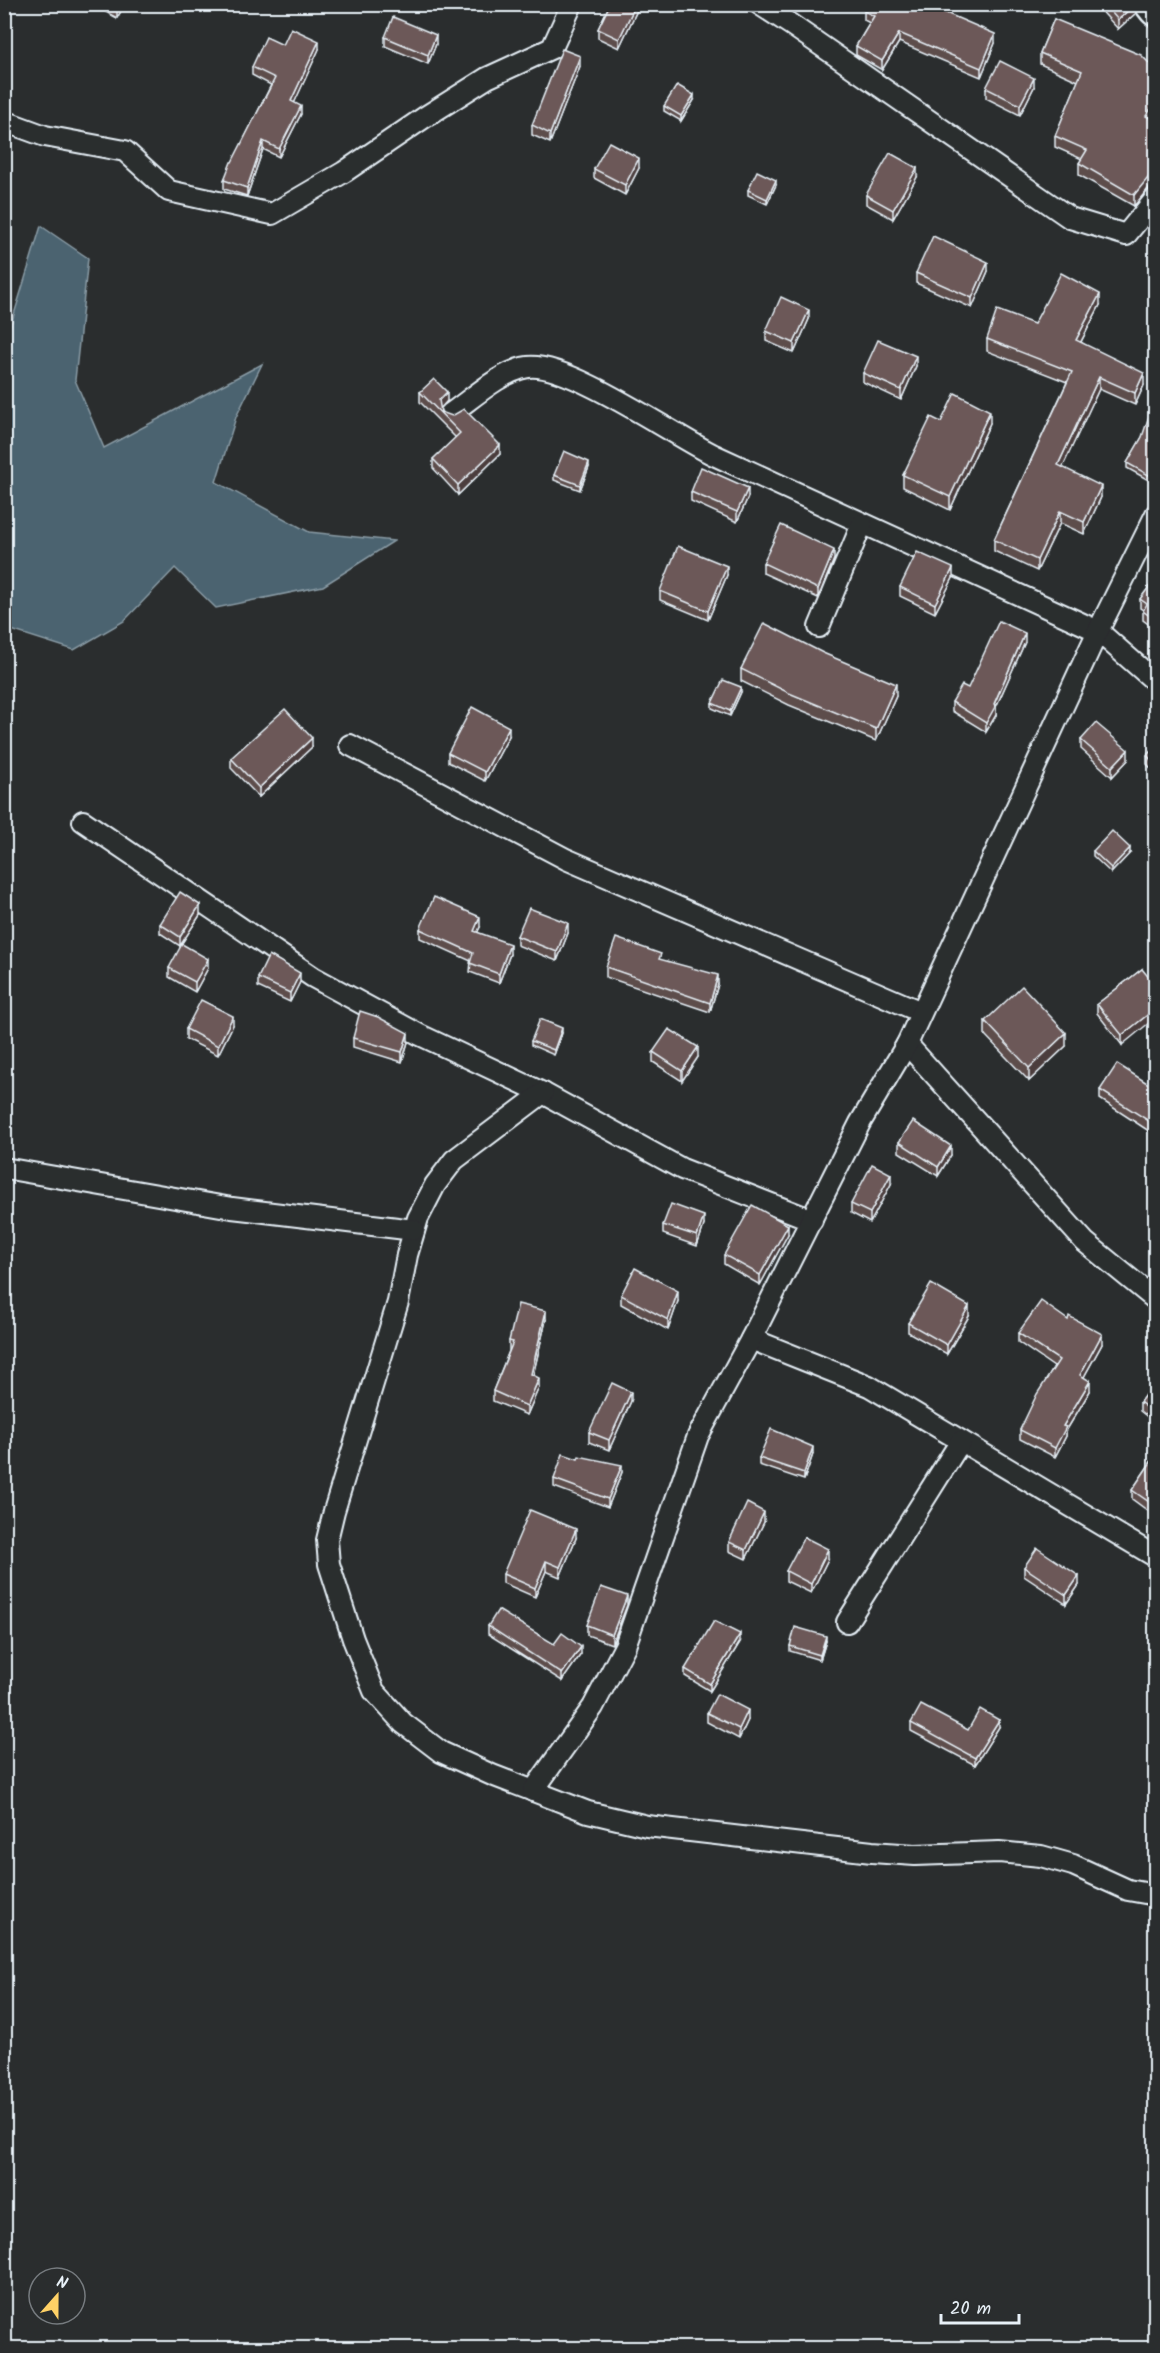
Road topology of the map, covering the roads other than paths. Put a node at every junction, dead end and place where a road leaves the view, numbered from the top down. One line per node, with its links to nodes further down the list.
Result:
1 (572, 4): 5 (street)
2 (759, 4): 6 (street)
3 (1152, 4): 4 (highway)
4 (1155, 9)
5 (4, 121)
6 (1155, 198)
7 (450, 414): 9 (street)
8 (1155, 514): 11 (street)
9 (862, 524): 10 (street); 11 (street)
10 (819, 627)
11 (1098, 631): 12 (street); 15 (street)
12 (1155, 682)
13 (350, 745): 15 (street)
14 (83, 821): 17 (street)
15 (921, 1012): 16 (street)
16 (907, 1044): 19 (street); 21 (street)
17 (543, 1093): 19 (street); 20 (street)
18 (4, 1168): 20 (street)
19 (812, 1220): 22 (street)
20 (414, 1230): 26 (street)
21 (1155, 1300)
22 (751, 1339): 23 (street); 26 (street)
23 (961, 1441): 24 (street); 25 (street)
24 (1155, 1557)
25 (847, 1622)
26 (533, 1791): 27 (street)
27 (1155, 1895)

